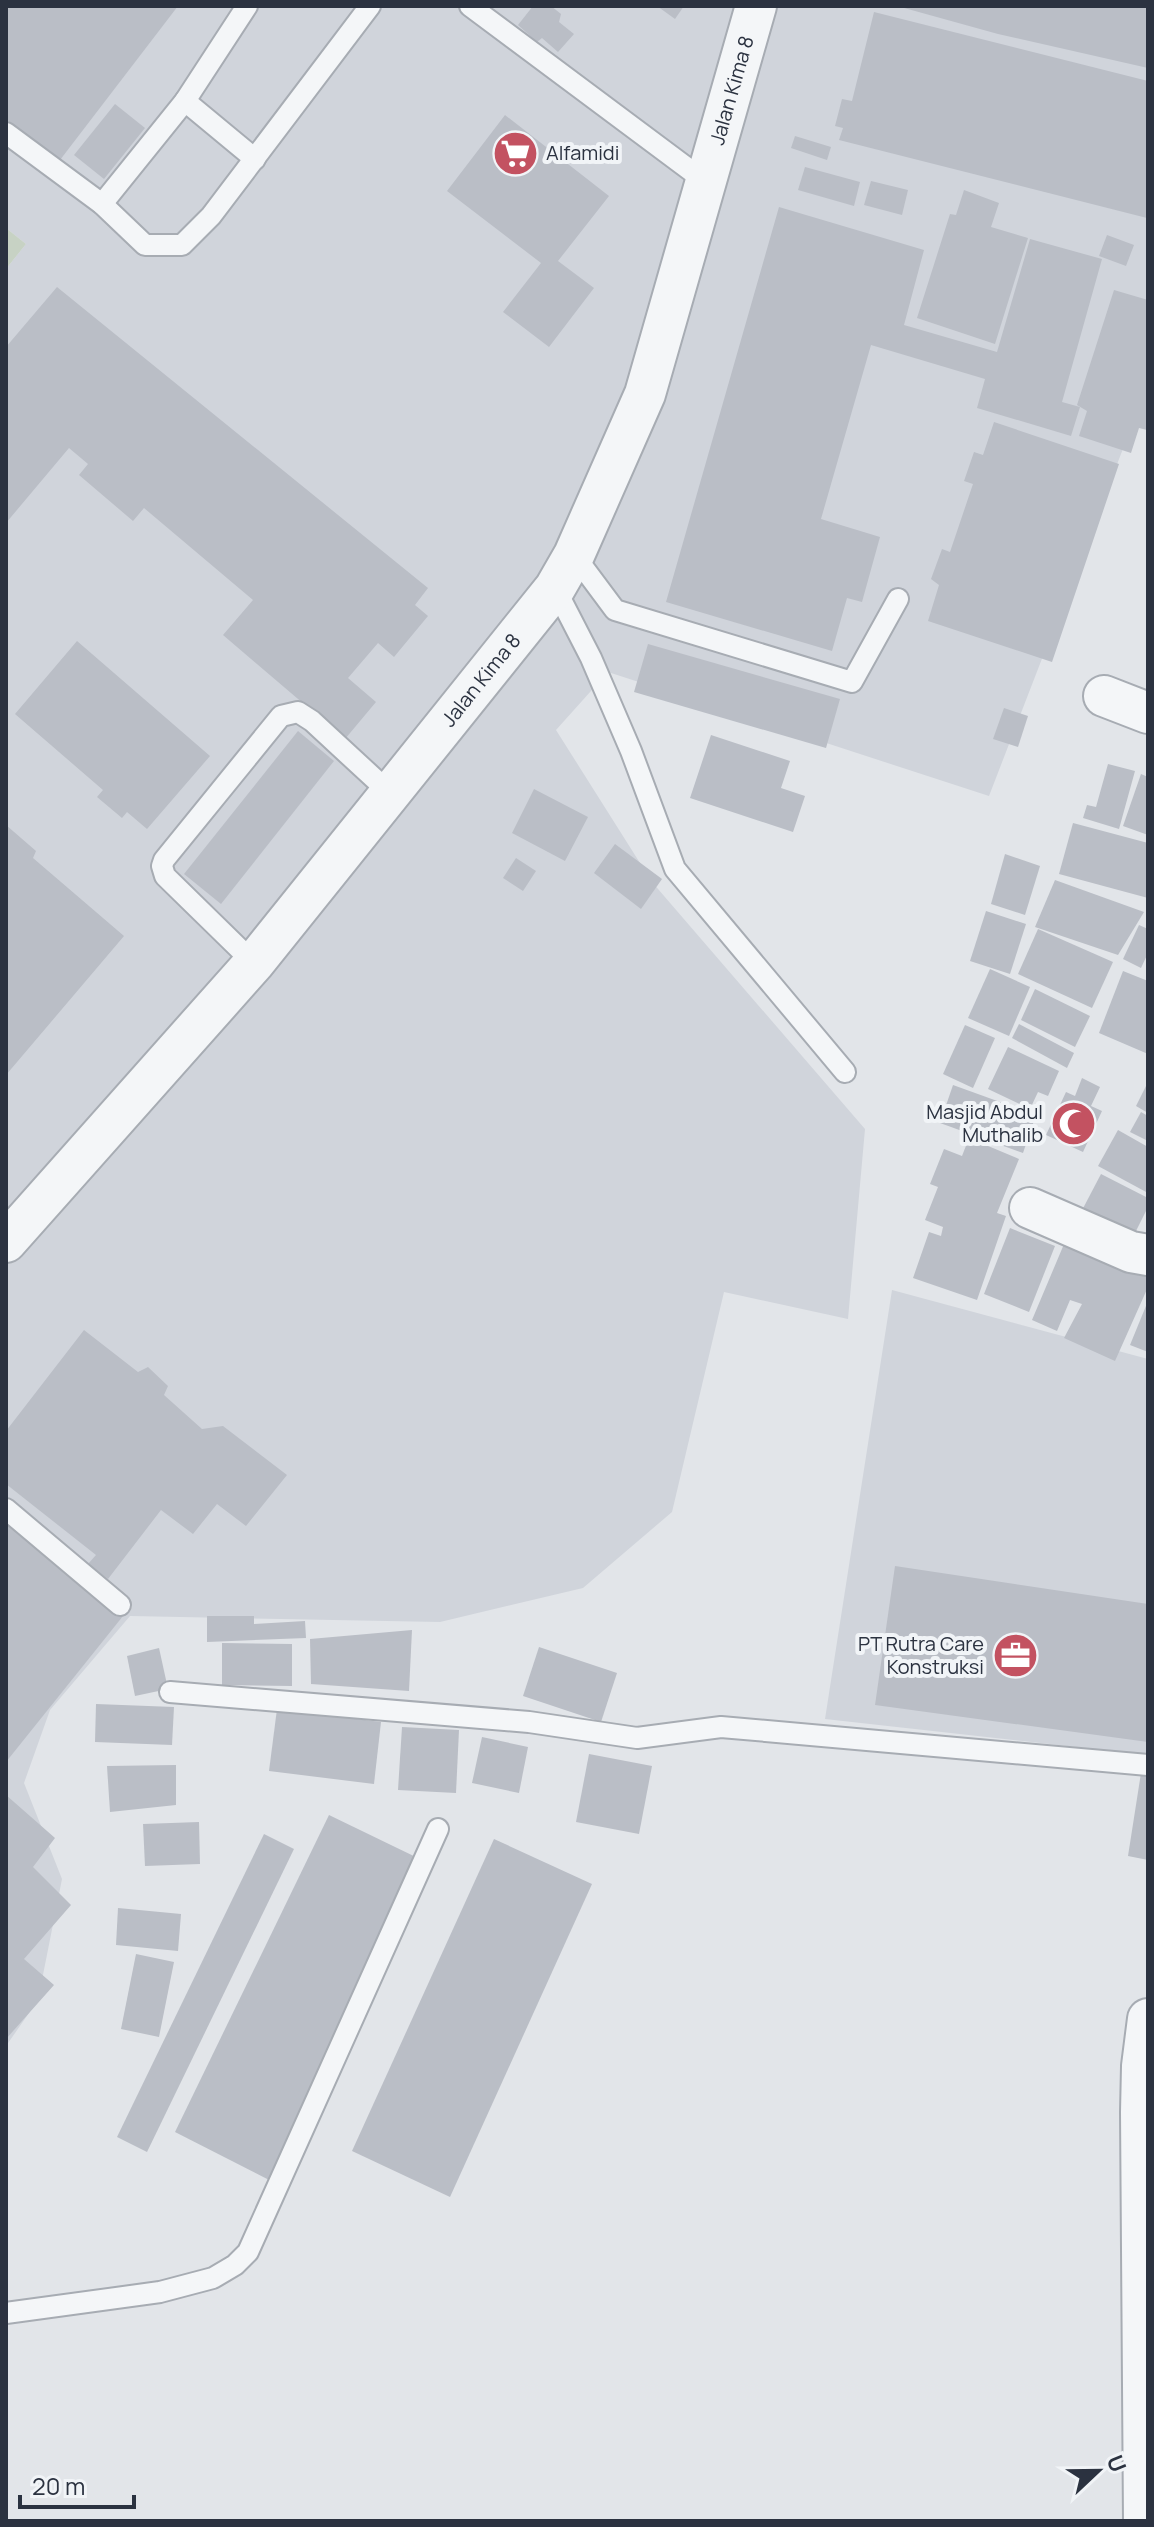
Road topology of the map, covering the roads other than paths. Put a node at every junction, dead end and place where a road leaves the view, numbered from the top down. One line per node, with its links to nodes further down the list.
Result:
1 (247, 6): 5 (lane)
2 (370, 6): 7 (lane)
3 (471, 6): 8 (lane)
4 (756, 6): 8 (street, Jalan Kima 8)
5 (185, 101): 7 (lane); 9 (lane)
6 (6, 133): 9 (lane)
7 (255, 159): 9 (lane)
8 (706, 182): 10 (street, Jalan Kima 8)
9 (102, 204)
10 (564, 571): 11 (lane); 14 (street, Jalan Kima 8); 16 (lane)
11 (898, 599)
12 (1104, 696): 13 (street)
13 (1148, 713)
14 (391, 794): 15 (street, Jalan Kima 8); 15 (lane)
15 (254, 963): 18 (street, Jalan Kima 8)
16 (845, 1072)
17 (1030, 1208): 19 (street)
18 (6, 1242)
19 (1148, 1255)
20 (6, 1509): 21 (lane)
21 (120, 1605)
22 (170, 1692): 23 (lane)
23 (1148, 1765)
24 (438, 1829): 27 (lane)
25 (1148, 2019): 26 (street)
26 (1144, 2111): 28 (street)
27 (6, 2313)
28 (1144, 2521)

